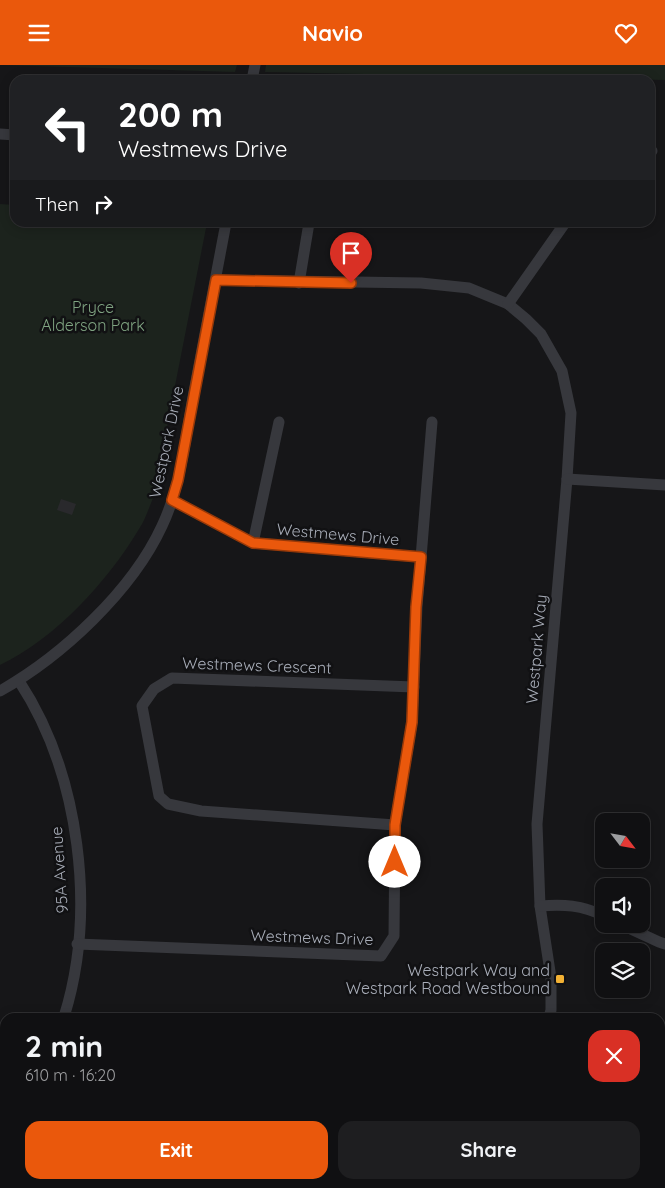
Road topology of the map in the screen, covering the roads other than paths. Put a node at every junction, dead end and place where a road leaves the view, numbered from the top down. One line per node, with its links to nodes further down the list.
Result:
1 (225, 227): 4 (street, Westpark Drive)
2 (308, 227): 5 (street)
3 (562, 227): 6 (street)
4 (216, 280): 5 (street, Westpark Way); 11 (street, Westpark Drive)
5 (299, 283): 6 (street, Westpark Way)
6 (508, 304): 9 (street, Westpark Way)
7 (278, 422): 12 (street, Westmews Drive)
8 (432, 422): 13 (street, Westmews Drive)
9 (568, 479): 10 (street); 18 (street, Westpark Way)
10 (665, 485)
11 (172, 500): 12 (street, Westmews Drive); 14 (street, Westpark Drive)
12 (253, 543): 13 (street, Westmews Drive)
13 (421, 557): 15 (street, Westmews Drive)
14 (18, 681): 16 (street, Westpark Drive); 21 (street, 95A Avenue)
15 (414, 687): 17 (street, Westmews Drive); 17 (street, Westmews Crescent)
16 (0, 691)
17 (395, 825): 21 (street, Westmews Drive)
18 (540, 906): 19 (street); 24 (street, Westpark Way)
19 (595, 912)
20 (638, 933): 22 (street)
21 (77, 944): 23 (street, 95A Avenue)
22 (665, 944)
23 (66, 1013)
24 (550, 1013)

